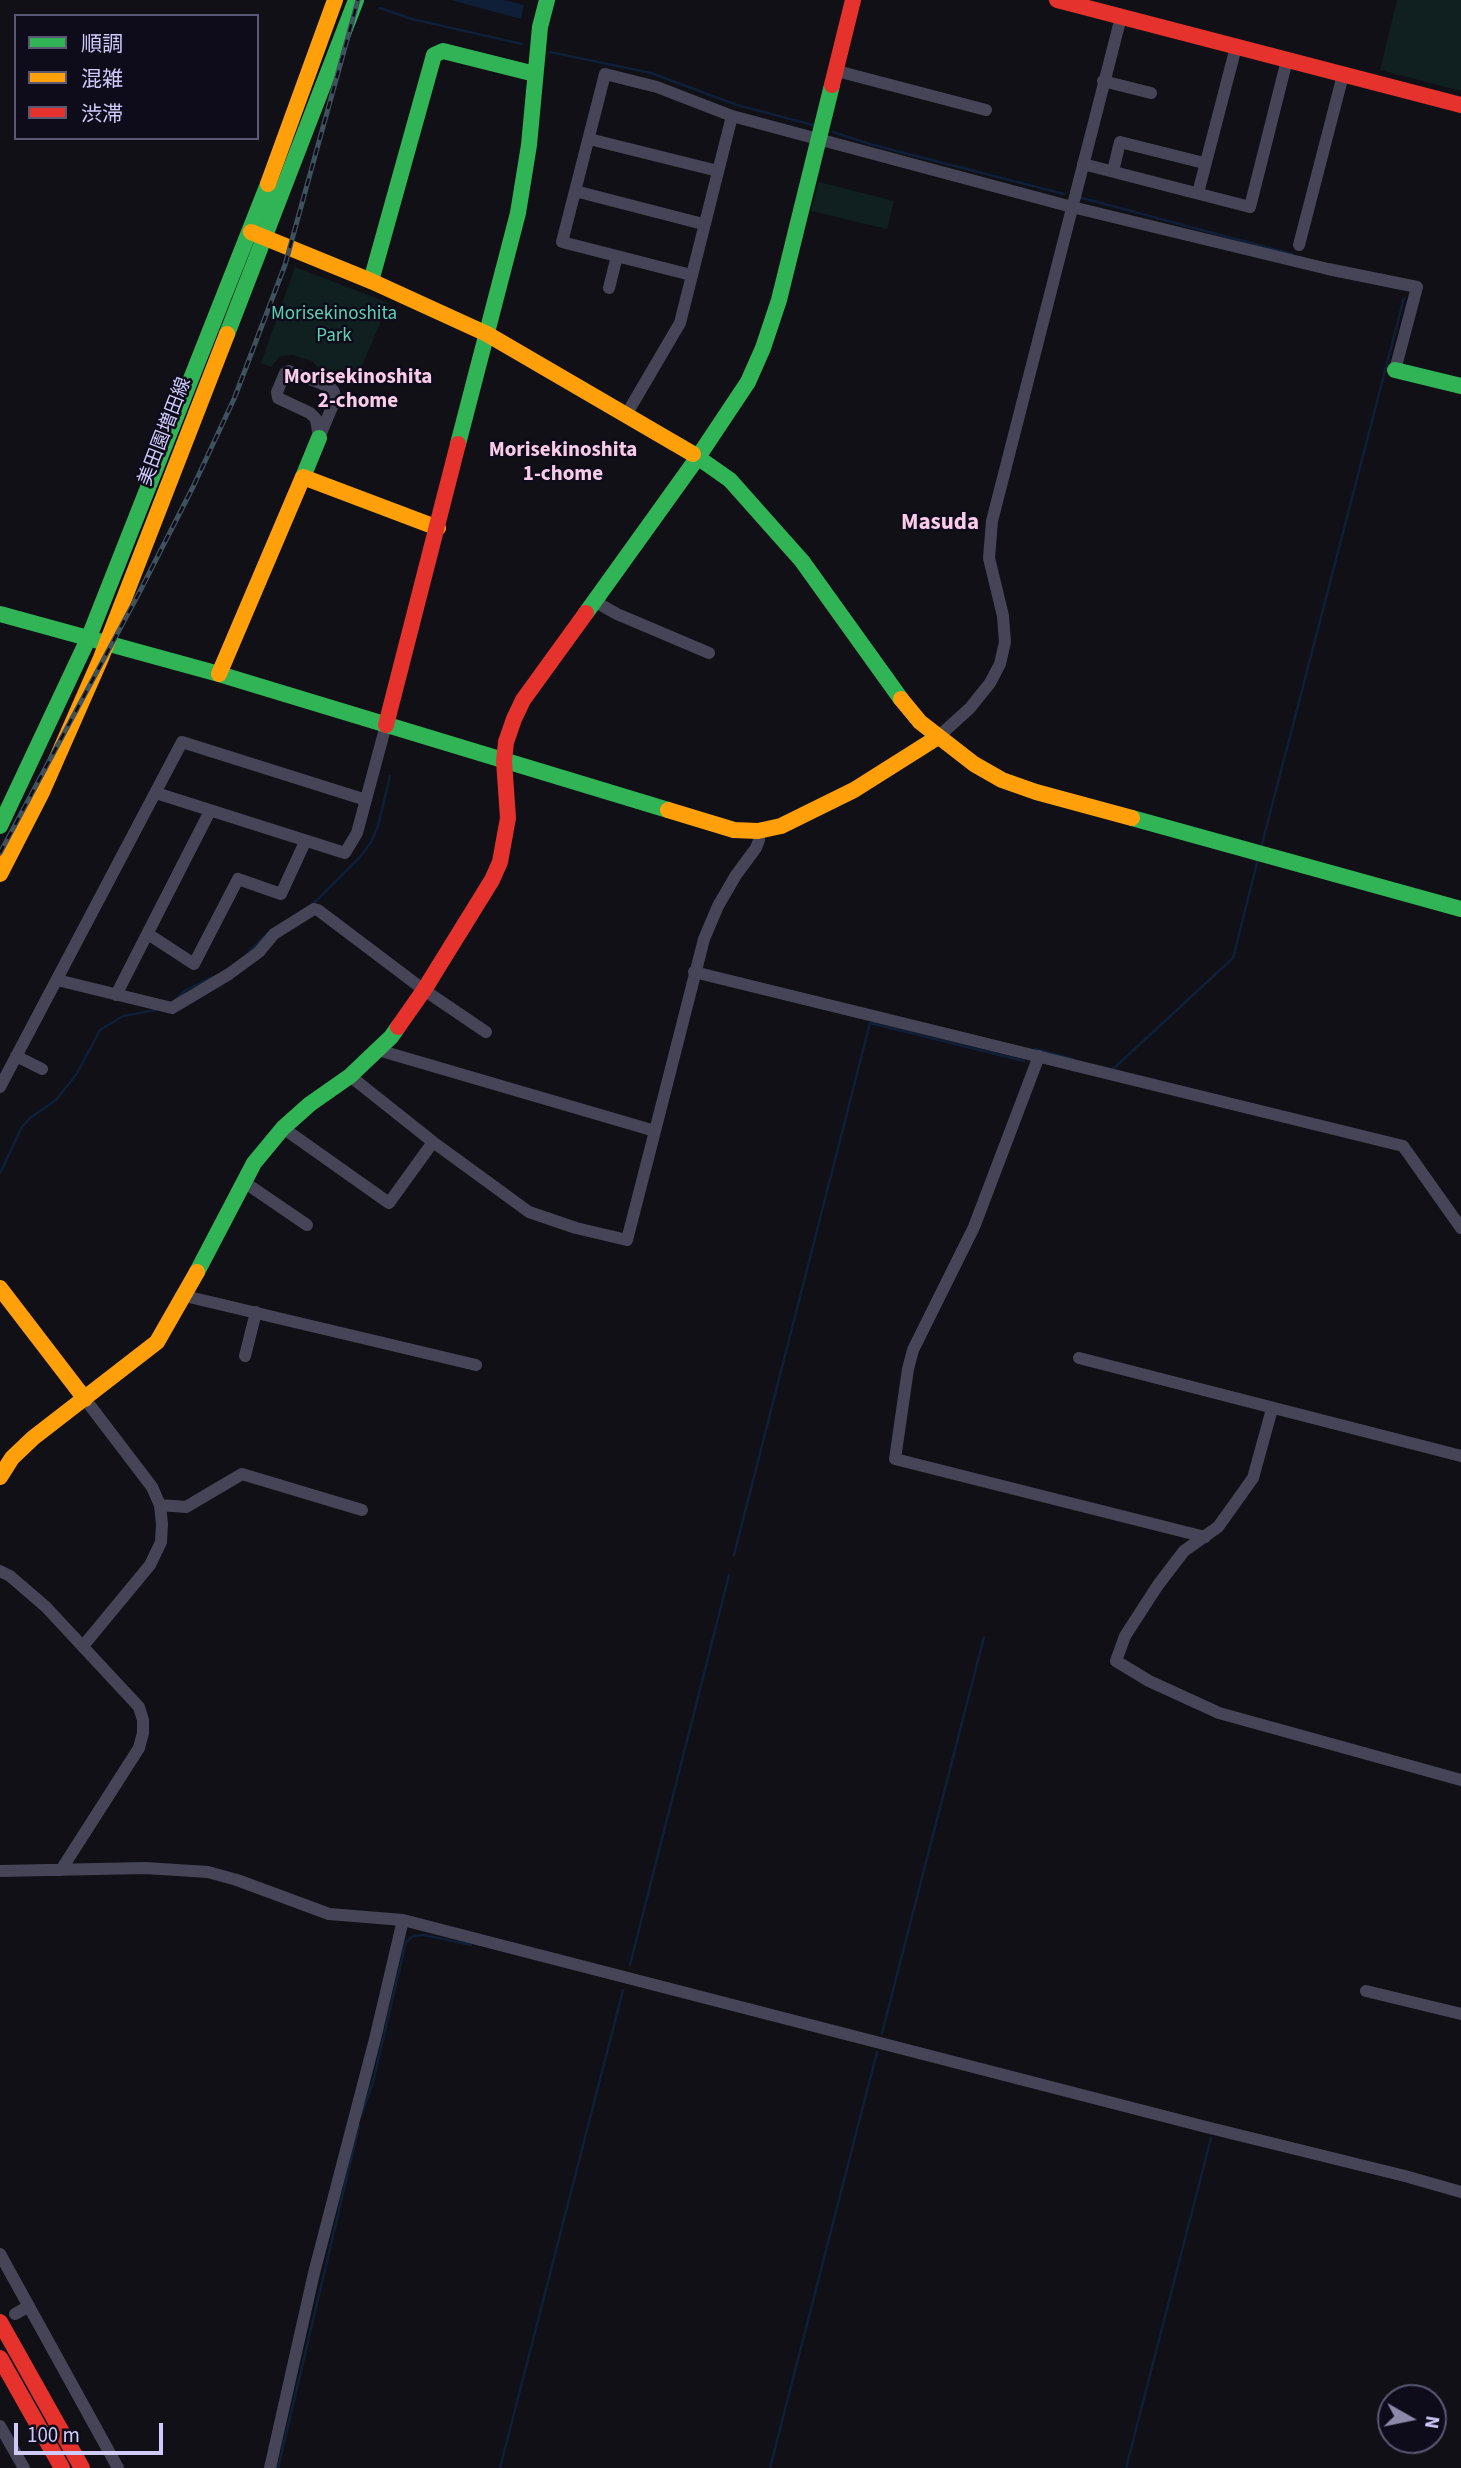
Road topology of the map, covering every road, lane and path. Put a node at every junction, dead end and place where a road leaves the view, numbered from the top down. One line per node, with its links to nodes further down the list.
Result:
1 (335, 0): 27 (main road, 美田園増田線)
2 (356, 0): 27 (main road, 美田園増田線)
3 (547, 0): 10 (main road)
4 (853, 0): 9 (main road)
5 (1057, 0): 6 (main road)
6 (1121, 17): 7 (main road); 12 (street)
7 (1236, 47): 8 (main road); 19 (street)
8 (1287, 60): 11 (main road); 24 (street)
9 (837, 71): 15 (street); 18 (main road)
10 (535, 74): 31 (main road); 33 (main road)
11 (1343, 75): 14 (main road); 28 (street)
12 (1103, 80): 13 (street); 20 (street)
13 (1151, 93)
14 (1461, 105)
15 (986, 110)
16 (732, 116): 17 (street); 18 (street); 21 (street)
17 (589, 139): 21 (street); 23 (street)
18 (819, 139): 25 (street); 40 (main road)
19 (1204, 163): 22 (street); 24 (street)
20 (1083, 164): 22 (street); 25 (street)
21 (718, 171): 26 (street)
22 (1113, 171): 24 (street)
23 (575, 191): 26 (street); 29 (street)
24 (1198, 193)
25 (1072, 206): 34 (street); 50 (street)
26 (704, 224): 30 (street)
27 (258, 234): 31 (main road); 45 (main road, 美田園増田線); 46 (main road, 美田園増田線)
28 (1299, 245)
29 (617, 256): 30 (street); 32 (street)
30 (691, 275): 37 (street)
31 (371, 281): 33 (main road)
32 (609, 288)
33 (487, 334): 37 (main road); 42 (main road)
34 (1395, 370): 35 (main road)
35 (1461, 386)
36 (330, 387): 38 (street); 38 (street); 39 (street)
37 (626, 415): 40 (main road)
38 (313, 416): 39 (street)
39 (319, 438): 41 (main road)
40 (698, 457): 43 (main road); 50 (main road)
41 (303, 477): 42 (main road); 48 (main road)
42 (438, 528): 49 (main road)
43 (594, 601): 47 (street); 51 (main road)
44 (0, 614): 45 (main road)
45 (89, 637): 46 (main road); 55 (main road, 美田園増田線)
46 (107, 642): 48 (main road); 58 (main road, 美田園増田線)
47 (709, 653)
48 (219, 674): 49 (main road)
49 (386, 724): 51 (main road); 53 (street)
50 (938, 737): 56 (main road); 59 (main road)
51 (504, 761): 56 (main road); 63 (main road)
52 (156, 793): 53 (street); 54 (street); 62 (street)
53 (366, 800): 57 (street)
54 (210, 811): 57 (street); 60 (street)
55 (0, 826)
56 (758, 831): 61 (street)
57 (306, 842): 60 (street)
58 (0, 874)
59 (1461, 909)
60 (148, 934): 64 (street)
61 (694, 972): 68 (street); 73 (street)
62 (57, 980): 64 (street); 67 (street)
63 (424, 990): 64 (street); 65 (street); 66 (main road)
64 (116, 995)
65 (486, 1032)
66 (378, 1050): 70 (main road); 73 (street)
67 (16, 1056): 69 (street); 71 (street)
68 (1039, 1056): 77 (street); 90 (street)
69 (42, 1069)
70 (350, 1076): 72 (main road); 74 (street)
71 (0, 1087)
72 (284, 1128): 74 (street); 75 (main road)
73 (655, 1131): 74 (street)
74 (433, 1142)
75 (244, 1182): 76 (street); 79 (main road)
76 (307, 1225)
77 (1461, 1228)
78 (0, 1288): 84 (main road)
79 (186, 1296): 80 (street); 84 (main road)
80 (256, 1312): 81 (street); 83 (street)
81 (245, 1356)
82 (1079, 1358): 85 (street)
83 (476, 1365)
84 (85, 1399): 87 (main road); 88 (street)
85 (1272, 1409): 86 (street); 90 (street)
86 (1461, 1456)
87 (0, 1477)
88 (160, 1505): 89 (street); 92 (street)
89 (362, 1510)
90 (1205, 1537): 93 (street)
91 (0, 1572): 92 (street)
92 (83, 1646): 94 (street)
93 (1461, 1780)
94 (61, 1870): 95 (street); 96 (street)
95 (0, 1871)
96 (403, 1920): 99 (street); 110 (street)
97 (1366, 1991): 98 (street)
98 (1461, 2014)
99 (1461, 2192)
100 (0, 2254): 101 (street)
101 (29, 2306): 102 (street); 109 (street)
102 (15, 2314)
103 (0, 2322): 108 (main road)
104 (0, 2358): 107 (main road)
105 (0, 2426): 106 (street)
106 (24, 2468)
107 (62, 2468)
108 (82, 2468)
109 (118, 2468)
110 (270, 2468)

